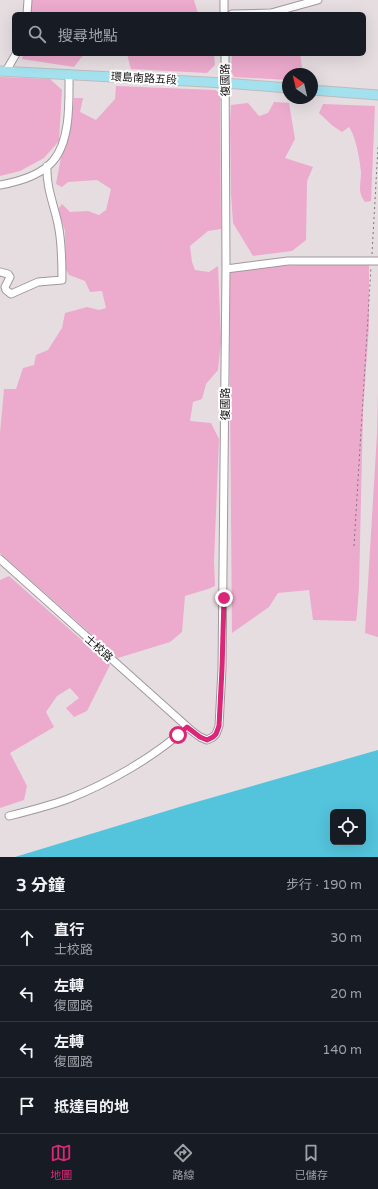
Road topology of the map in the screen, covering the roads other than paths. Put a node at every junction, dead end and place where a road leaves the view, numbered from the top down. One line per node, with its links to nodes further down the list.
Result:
1 (28, 0): 4 (street)
2 (224, 0): 5 (street)
3 (318, 0): 6 (street)
4 (27, 12)
5 (224, 12)
6 (275, 12)
7 (14, 56): 9 (street)
8 (225, 56): 11 (street, 復國路)
9 (3, 71): 10 (main road, 環島南路五段)
10 (69, 74): 11 (main road, 環島南路五段); 15 (street)
11 (225, 83): 12 (main road, 環島南路五段); 18 (street, 復國路)
12 (282, 88)
13 (318, 90): 14 (main road)
14 (378, 95)
15 (47, 166): 16 (street); 19 (street)
16 (0, 185)
17 (375, 261): 18 (street)
18 (226, 269): 22 (street, 復國路)
19 (0, 272)
20 (0, 559): 21 (street, 士校路)
21 (187, 727): 22 (street, 士校路); 23 (street)
22 (200, 737)
23 (9, 816)

